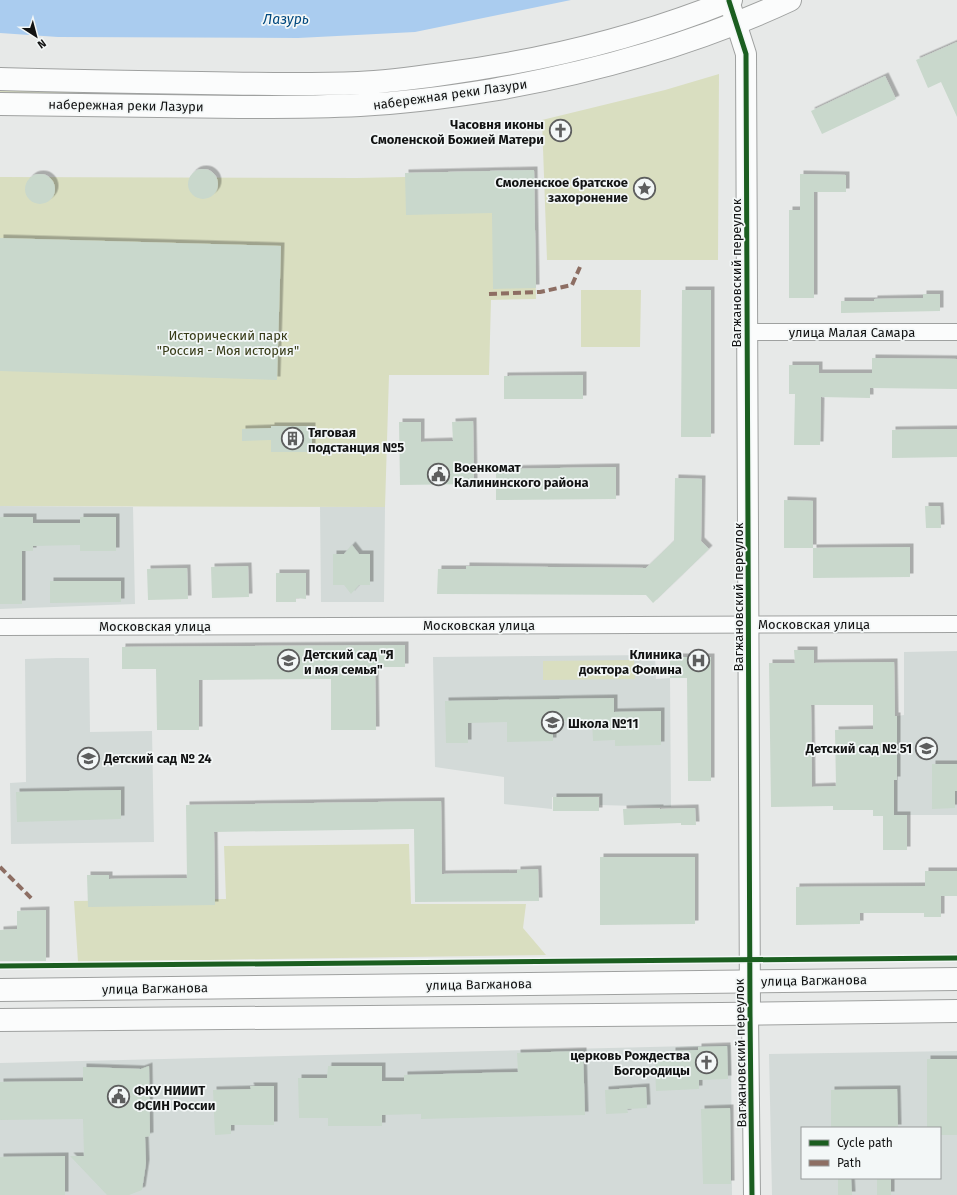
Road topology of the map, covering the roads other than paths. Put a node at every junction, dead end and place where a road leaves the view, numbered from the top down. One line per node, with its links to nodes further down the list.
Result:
1 (790, 0): 3 (main road, набережная реки Лазури)
2 (730, 1): 3 (street, Вагжановский переулок); 4 (main road, набережная реки Лазури)
3 (736, 23): 5 (main road, набережная реки Лазури); 6 (street, Вагжановский переулок)
4 (0, 80)
5 (0, 104)
6 (748, 332): 7 (street, улица Малая Самара); 8 (street, Вагжановский переулок)
7 (957, 332)
8 (749, 624): 9 (street, Московская улица); 10 (street, Московская улица); 12 (street, Вагжановский переулок)
9 (957, 624)
10 (0, 627)
11 (957, 978): 12 (main road, улица Вагжанова)
12 (750, 981): 13 (main road, улица Вагжанова); 15 (street, Вагжановский переулок)
13 (0, 990)
14 (957, 1011): 15 (main road)
15 (750, 1014): 16 (main road); 17 (street, Вагжановский переулок)
16 (0, 1020)
17 (752, 1195)

